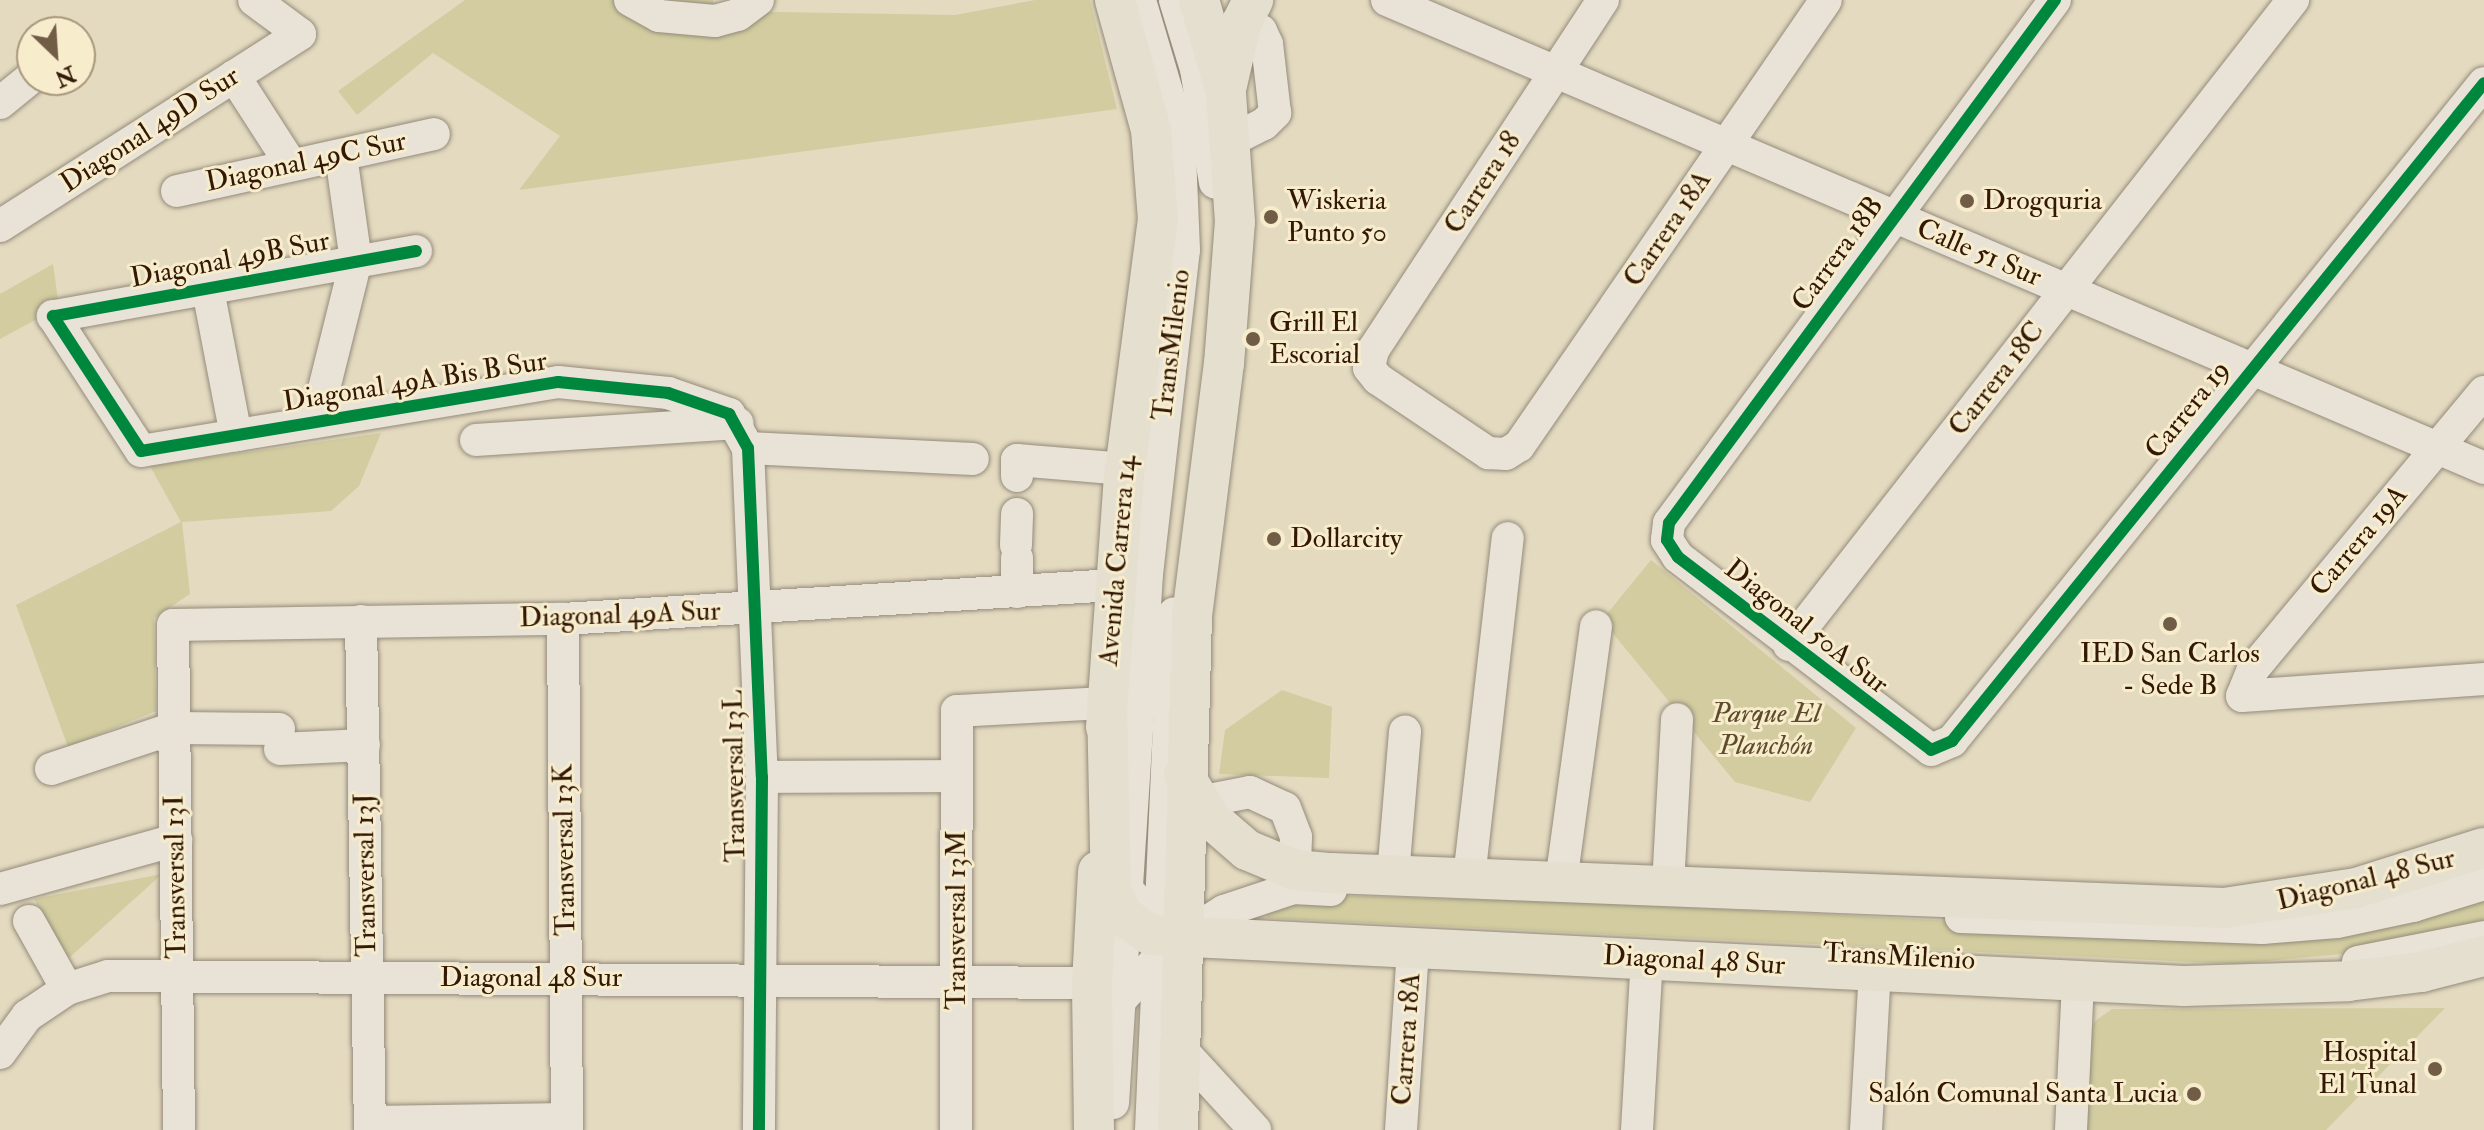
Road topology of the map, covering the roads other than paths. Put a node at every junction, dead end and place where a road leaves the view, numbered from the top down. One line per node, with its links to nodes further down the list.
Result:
1 (254, 0): 14 (street, Diagonal 49D Sur)
2 (630, 0): 3 (street)
3 (758, 0)
4 (1175, 0): 65 (street, TransMilenio)
5 (1199, 0): 17 (main road)
6 (1387, 0): 13 (street, Calle 51 Sur)
7 (1603, 0): 13 (street, Carrera 18)
8 (1826, 0): 21 (street, Carrera 18A)
9 (2055, 0): 25 (street, Carrera 18B)
10 (2293, 0): 30 (street, Carrera 18C)
11 (1128, 4): 42 (main road, Avenida Carrera 14); 78 (street, TransMilenio)
12 (1247, 12): 17 (main road); 20 (street)
13 (1556, 72): 21 (street, Calle 51 Sur); 39 (street, Carrera 18)
14 (234, 76): 23 (street); 26 (street, Diagonal 49D Sur)
15 (2484, 83): 31 (street, Carrera 19)
16 (16, 90): 18 (street)
17 (1226, 93): 20 (main road)
18 (0, 103)
19 (434, 134): 22 (street, Diagonal 49C Sur)
20 (1232, 140): 65 (main road)
21 (1725, 145): 25 (street, Calle 51 Sur); 39 (street, Carrera 18A)
22 (341, 156): 23 (street, Diagonal 49C Sur); 28 (street)
23 (290, 163): 24 (street, Diagonal 49C Sur)
24 (177, 191)
25 (1895, 217): 30 (street, Calle 51 Sur); 46 (street, Carrera 18B)
26 (0, 226)
27 (416, 251): 28 (street, Diagonal 49B Sur)
28 (356, 261): 29 (street, Diagonal 49B Sur); 33 (street)
29 (208, 290): 34 (street); 38 (street, Diagonal 49B Sur)
30 (2067, 290): 31 (street, Calle 51 Sur); 54 (street, Carrera 18C)
31 (2252, 369): 37 (street, Calle 51 Sur); 61 (street, Carrera 19)
32 (2484, 392): 37 (street, Carrera 19A)
33 (316, 421): 34 (street, Diagonal 49A Bis B Sur); 35 (street, Diagonal 49A Bis B Sur)
34 (236, 435): 38 (street, Diagonal 49A Bis B Sur)
35 (742, 436): 36 (street); 40 (street); 49 (street, Transversal 13L)
36 (476, 440)
37 (2437, 448): 41 (street, Calle 51 Sur); 55 (street, Carrera 19A)
38 (141, 451)
39 (1506, 454)
40 (973, 459)
41 (2484, 468)
42 (1125, 469): 43 (street); 47 (main road, Avenida Carrera 14)
43 (1017, 476)
44 (1508, 538): 69 (street)
45 (1017, 539): 48 (street)
46 (1667, 540): 54 (street, Diagonal 50A Sur)
47 (1114, 585): 48 (street, Diagonal 49A Sur); 56 (main road, Avenida Carrera 14)
48 (1017, 592): 49 (street, Diagonal 49A Sur)
49 (755, 610): 50 (street, Diagonal 49A Sur); 64 (street, Transversal 13L)
50 (563, 619): 51 (street, Diagonal 49A Sur); 87 (street, Transversal 13K)
51 (361, 621): 52 (street, Diagonal 49A Sur); 60 (street, Transversal 13J)
52 (173, 625): 58 (street, Transversal 13I)
53 (1596, 626): 71 (street)
54 (1789, 645): 61 (street, Diagonal 50A Sur)
55 (2484, 679)
56 (1107, 703): 63 (street, Transversal 13M); 78 (main road); 92 (main road, Avenida Carrera 14)
57 (1677, 719): 73 (street)
58 (174, 728): 60 (street); 62 (street); 66 (street, Transversal 13I)
59 (1405, 732): 68 (street)
60 (364, 745): 86 (street, Transversal 13J)
61 (1920, 747)
62 (51, 769)
63 (957, 776): 64 (street); 89 (street, Transversal 13M)
64 (762, 777): 88 (street, Transversal 13L)
65 (1182, 786): 70 (main road, Diagonal 48 Sur); 70 (street); 78 (main road)
66 (176, 840): 74 (street); 85 (street, Transversal 13I)
67 (2484, 848): 73 (main road, Diagonal 48 Sur)
68 (1393, 875): 69 (main road, Diagonal 48 Sur); 70 (main road, Diagonal 48 Sur)
69 (1469, 878): 71 (main road, Diagonal 48 Sur)
70 (1294, 879): 72 (street, TransMilenio); 78 (street, TransMilenio)
71 (1561, 882): 73 (main road, Diagonal 48 Sur)
72 (2484, 884)
73 (1668, 886)
74 (0, 889)
75 (29, 921): 91 (street)
76 (1262, 934): 77 (street, TransMilenio); 78 (main road, Diagonal 48 Sur); 78 (main road); 79 (main road, Diagonal 48 Sur)
77 (2484, 937)
78 (1167, 940): 92 (street, TransMilenio); 92 (street, TransMilenio); 93 (main road); 102 (street, TransMilenio)
79 (1413, 948): 81 (main road, Diagonal 48 Sur); 105 (street, Carrera 18A)
80 (2484, 956): 83 (main road, Diagonal 48 Sur)
81 (1647, 958): 82 (main road, Diagonal 48 Sur); 106 (street)
82 (1875, 971): 90 (main road, Diagonal 48 Sur); 107 (street)
83 (2421, 972): 84 (street); 90 (main road, Diagonal 48 Sur)
84 (2484, 972)
85 (177, 976): 86 (street, Diagonal 48 Sur); 91 (street, Diagonal 48 Sur); 97 (street, Transversal 13I)
86 (367, 977): 87 (street, Diagonal 48 Sur); 96 (street, Transversal 13J)
87 (566, 978): 88 (street, Diagonal 48 Sur); 95 (street, Transversal 13K)
88 (760, 979): 89 (street, Diagonal 48 Sur); 98 (street, Transversal 13L)
89 (957, 981): 92 (street, Diagonal 48 Sur); 99 (street, Transversal 13M)
90 (2078, 982): 108 (street)
91 (67, 989): 94 (street, Diagonal 48 Sur)
92 (1104, 995): 100 (main road, Avenida Carrera 14); 101 (street, TransMilenio)
93 (1179, 1047): 103 (main road); 104 (street)
94 (0, 1053)
95 (567, 1124): 96 (street)
96 (370, 1126)
97 (179, 1130)
98 (759, 1130)
99 (956, 1130)
100 (1094, 1130)
101 (1112, 1130)
102 (1151, 1130)
103 (1178, 1130)
104 (1255, 1130)
105 (1401, 1130)
106 (1637, 1130)
107 (1866, 1130)
108 (2071, 1130)

